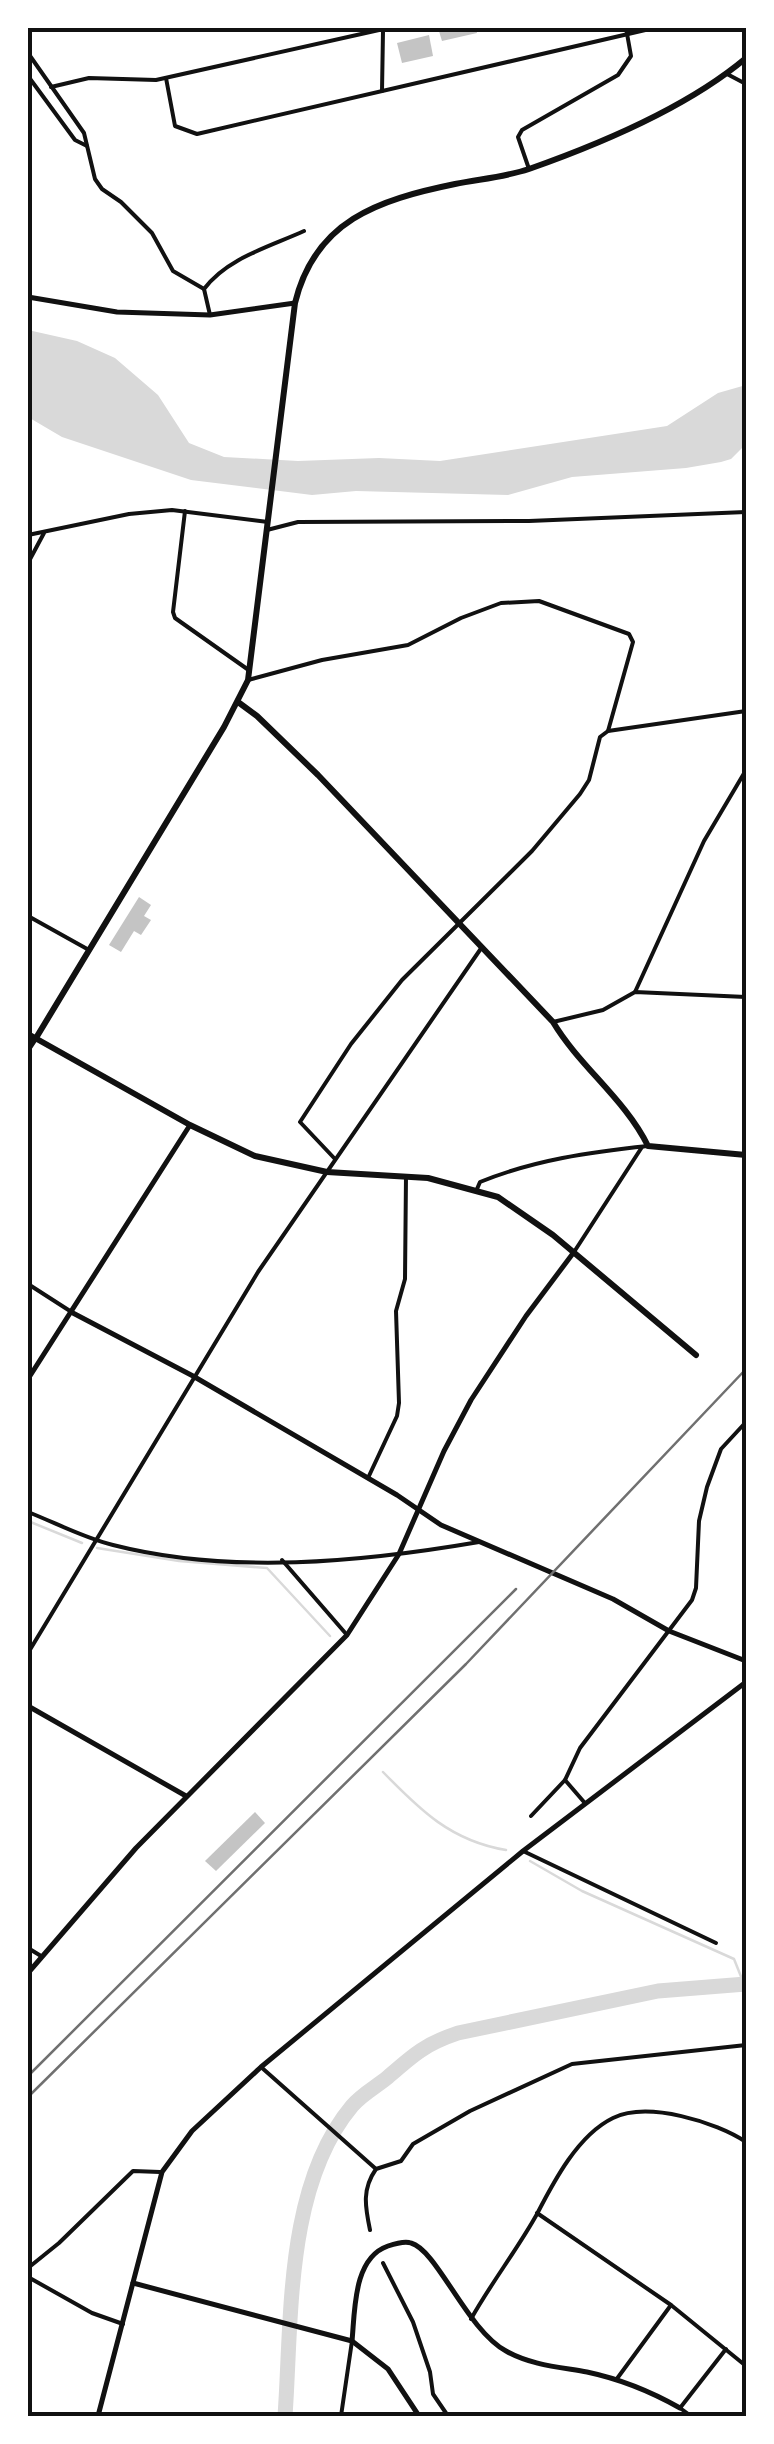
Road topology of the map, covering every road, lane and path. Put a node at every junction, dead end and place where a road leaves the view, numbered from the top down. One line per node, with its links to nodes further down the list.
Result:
1 (385, 28): 8 (street); 11 (street)
2 (654, 28): 3 (street)
3 (627, 30): 11 (street); 13 (street)
4 (28, 53): 10 (street)
5 (746, 58): 6 (main road)
6 (727, 74): 9 (street); 13 (main road)
7 (28, 76): 12 (street)
8 (166, 78): 10 (street); 11 (street)
9 (746, 84)
10 (51, 86): 12 (street)
11 (382, 92)
12 (87, 146): 15 (street)
13 (528, 169): 17 (main road)
14 (304, 231): 15 (street)
15 (204, 289): 18 (street)
16 (28, 297): 18 (street)
17 (294, 307): 18 (street); 21 (main road)
18 (210, 315)
19 (185, 511): 21 (street); 22 (street); 25 (street)
20 (746, 512): 21 (street)
21 (268, 522): 25 (main road)
22 (44, 533): 23 (street); 24 (street)
23 (28, 535)
24 (28, 563)
25 (250, 670): 26 (main road)
26 (248, 680): 27 (main road); 29 (street)
27 (238, 702): 32 (main road); 34 (main road)
28 (746, 711): 29 (street)
29 (608, 730): 32 (street)
30 (746, 770): 35 (street)
31 (28, 916): 34 (street)
32 (458, 924): 33 (main road); 43 (street)
33 (482, 947): 37 (main road); 43 (street)
34 (89, 950): 38 (main road)
35 (635, 992): 36 (street); 37 (street)
36 (746, 996)
37 (553, 1022): 41 (main road)
38 (32, 1036): 39 (street); 40 (main road)
39 (28, 1050)
40 (190, 1125): 44 (main road); 49 (street)
41 (645, 1146): 42 (main road); 46 (street); 47 (street)
42 (746, 1154)
43 (335, 1160): 44 (street)
44 (327, 1172): 45 (main road); 51 (street)
45 (406, 1176): 46 (main road); 54 (street)
46 (476, 1189): 47 (main road)
47 (574, 1252): 50 (main road); 56 (street)
48 (28, 1284): 49 (street)
49 (70, 1311): 51 (street); 52 (street)
50 (696, 1356)
51 (193, 1376): 54 (street); 57 (street)
52 (28, 1378)
53 (746, 1423): 61 (street)
54 (368, 1478): 56 (street)
55 (28, 1512): 57 (street)
56 (420, 1512): 58 (street); 59 (street)
57 (96, 1540): 60 (street); 63 (street)
58 (479, 1542): 59 (street); 61 (street)
59 (399, 1554): 60 (street); 62 (street)
60 (282, 1560): 62 (street)
61 (669, 1631): 64 (street); 67 (street)
62 (347, 1634): 68 (street)
63 (28, 1653)
64 (746, 1660)
65 (746, 1682): 69 (street)
66 (28, 1706): 68 (street)
67 (565, 1780): 69 (street); 70 (street)
68 (186, 1796): 74 (street)
69 (584, 1802): 71 (street)
70 (531, 1816)
71 (522, 1851): 72 (street); 77 (street)
72 (716, 1943)
73 (28, 1948): 74 (street)
74 (42, 1956): 75 (street)
75 (28, 1972)
76 (746, 2046): 79 (street)
77 (261, 2067): 79 (street); 80 (street)
78 (746, 2142): 81 (street)
79 (376, 2168): 82 (street)
80 (162, 2172): 84 (street); 86 (street)
81 (537, 2213): 87 (street); 88 (street)
82 (370, 2230)
83 (383, 2263): 98 (street)
84 (28, 2268)
85 (28, 2276): 89 (street)
86 (133, 2284): 89 (street); 90 (street)
87 (671, 2305): 91 (street); 93 (street)
88 (471, 2319): 90 (street); 93 (street)
89 (123, 2324): 95 (street)
90 (352, 2341): 96 (street); 97 (street)
91 (726, 2349): 92 (street); 94 (street)
92 (746, 2366)
93 (616, 2380): 94 (street)
94 (680, 2408): 99 (street)
95 (98, 2416)
96 (341, 2416)
97 (418, 2416)
98 (448, 2416)
99 (691, 2416)

